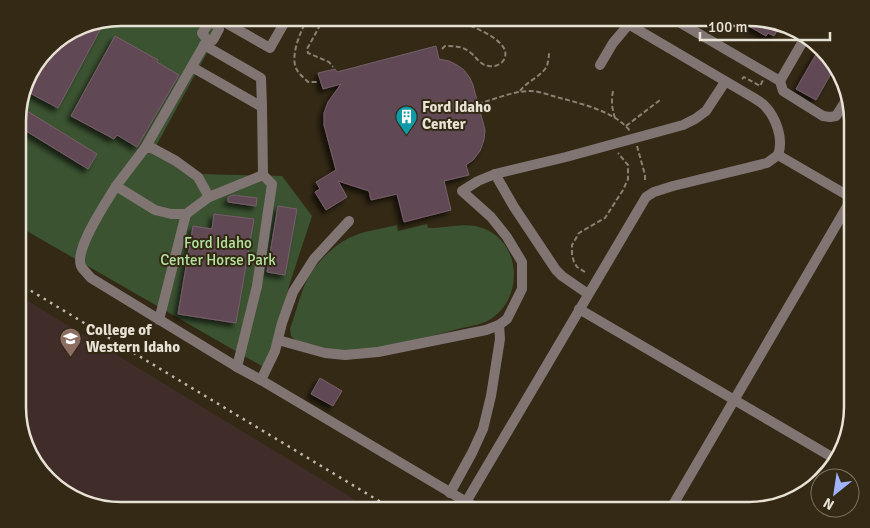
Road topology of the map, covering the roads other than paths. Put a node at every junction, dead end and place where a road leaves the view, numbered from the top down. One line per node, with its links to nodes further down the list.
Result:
1 (207, 26): 7 (lane)
2 (229, 26): 3 (lane)
3 (282, 26)
4 (627, 26): 9 (lane)
5 (639, 26): 12 (lane)
6 (686, 26): 11 (lane)
7 (205, 42): 10 (lane); 14 (lane)
8 (802, 43): 11 (lane)
9 (600, 65)
10 (192, 67): 14 (lane); 15 (lane)
11 (780, 81): 13 (lane)
12 (730, 84): 16 (lane); 17 (lane)
13 (842, 106)
14 (262, 107): 18 (lane)
15 (146, 148): 19 (lane); 21 (lane)
16 (778, 155): 20 (lane); 25 (lane)
17 (495, 174): 25 (lane); 28 (lane)
18 (264, 175): 21 (lane); 30 (lane)
19 (116, 186): 23 (lane); 27 (lane)
20 (844, 193)
21 (209, 197): 23 (lane)
22 (844, 212): 32 (lane)
23 (186, 214): 27 (lane)
24 (349, 221): 29 (lane)
25 (588, 294): 26 (lane)
26 (579, 309): 32 (lane); 35 (lane)
27 (159, 320): 30 (lane)
28 (499, 325): 29 (lane); 34 (lane)
29 (278, 340): 31 (lane)
30 (237, 367): 31 (lane)
31 (261, 380): 34 (lane)
32 (734, 400): 33 (lane); 36 (lane)
33 (831, 454)
34 (450, 492): 35 (lane)
35 (466, 502)
36 (675, 502)

